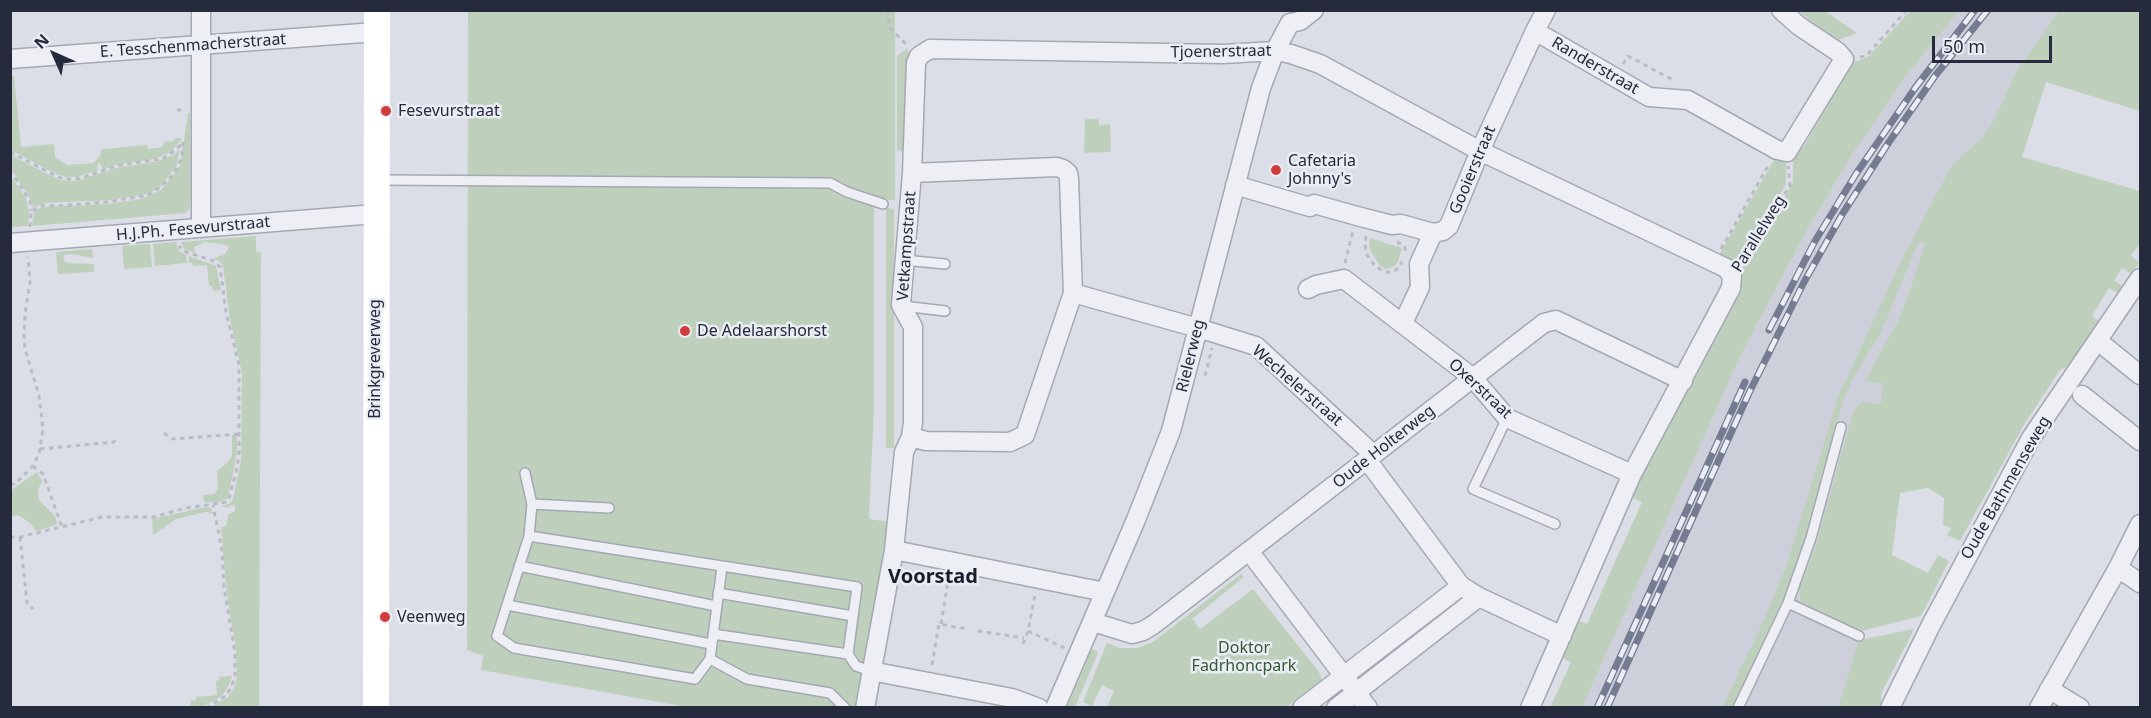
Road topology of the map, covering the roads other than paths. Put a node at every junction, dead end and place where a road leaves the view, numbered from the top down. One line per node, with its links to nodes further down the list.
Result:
1 (201, 10): 7 (street)
2 (1314, 10): 8 (street, Rielerweg)
3 (1546, 10): 6 (street, Gooierstraat)
4 (1781, 10): 6 (street, Randerstraat)
5 (376, 21): 7 (street, E. Tesschenmacherstraat); 12 (street, Brinkgreverweg)
6 (1535, 31): 10 (street, Gooierstraat)
7 (201, 44): 9 (street, E. Tesschenmacherstraat); 16 (street)
8 (1275, 51): 10 (street, Tjoenerstraat); 11 (street, Tjoenerstraat); 13 (street, Rielerweg)
9 (10, 59)
10 (1480, 152): 17 (street, Gooierstraat); 21 (street, Tjoenerstraat)
11 (912, 173): 19 (street, Vetkampstraat); 24 (street)
12 (375, 180): 14 (lane); 15 (street, Brinkgreverweg)
13 (1235, 185): 17 (street); 28 (street, Rielerweg)
14 (883, 204)
15 (375, 214): 16 (street, H.J.Ph. Fesevurstraat); 70 (street, Brinkgreverweg)
16 (201, 226): 18 (street, H.J.Ph. Fesevurstraat)
17 (1433, 233): 27 (street, Gooierstraat)
18 (19, 242)
19 (904, 260): 20 (lane); 25 (street, Vetkampstraat)
20 (945, 264)
21 (1732, 276): 32 (street, Parallelweg)
22 (2140, 278): 29 (street, Oude Bathmenseweg)
23 (1308, 289): 27 (street, Oxerstraat)
24 (1073, 293): 28 (street, Wechelerstraat); 36 (street)
25 (900, 305): 26 (lane); 36 (street, Vetkampstraat)
26 (945, 311)
27 (1403, 324): 31 (street, Oxerstraat)
28 (1198, 328): 38 (street, Wechelerstraat); 53 (street, Rielerweg)
29 (2098, 341): 30 (street); 80 (street, Oude Bathmenseweg)
30 (2140, 375)
31 (1473, 378): 32 (street, Oude Holterweg); 34 (street, Oxerstraat); 38 (street, Oude Holterweg)
32 (1683, 381): 40 (street, Parallelweg)
33 (2082, 395): 37 (street)
34 (1507, 418): 40 (street, Oxerstraat); 43 (lane)
35 (1841, 427): 56 (lane)
36 (911, 437): 46 (street, Vetkampstraat)
37 (2140, 441)
38 (1370, 457): 47 (street, Oude Holterweg); 52 (street, Wechelerstraat)
39 (525, 473): 41 (lane)
40 (1632, 474): 61 (street, Parallelweg)
41 (532, 504): 42 (lane); 45 (lane)
42 (609, 508)
43 (1555, 524)
44 (2140, 524): 50 (street)
45 (529, 536): 48 (lane); 49 (lane)
46 (894, 550): 53 (street); 66 (street, Vetkampstraat)
47 (1249, 551): 60 (street, Oude Holterweg); 67 (street)
48 (519, 566): 57 (lane); 58 (lane)
49 (722, 567): 54 (lane); 59 (lane)
50 (2118, 568): 51 (street); 68 (street)
51 (2140, 583)
52 (1461, 586): 55 (street); 67 (street)
53 (1105, 592): 60 (street, Rielerweg)
54 (718, 593): 58 (lane); 59 (lane)
55 (1479, 597): 61 (street); 69 (street)
56 (1788, 603): 62 (lane); 79 (lane)
57 (507, 605): 63 (lane); 65 (lane)
58 (716, 606): 63 (lane)
59 (853, 616): 64 (lane)
60 (1093, 622): 74 (street, Rielerweg)
61 (1562, 636): 78 (street, Parallelweg)
62 (1859, 636)
63 (712, 639): 64 (lane); 65 (lane)
64 (848, 654): 66 (lane)
65 (710, 659): 71 (lane)
66 (871, 671): 72 (street, Vetkampstraat); 73 (street)
67 (1343, 675): 69 (street); 75 (street)
68 (2049, 689): 81 (street); 82 (street)
69 (1356, 692): 76 (street); 77 (street)
70 (375, 708)
71 (845, 708)
72 (865, 708)
73 (1039, 708)
74 (1055, 708)
75 (1302, 708)
76 (1336, 708)
77 (1368, 708)
78 (1530, 708)
79 (1738, 708)
80 (1890, 708)
81 (2039, 708)
82 (2080, 708)

